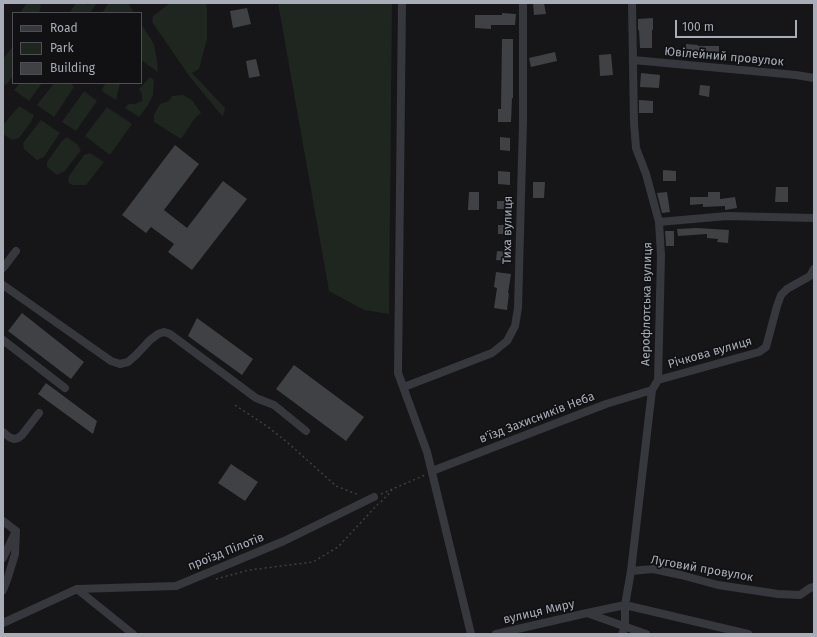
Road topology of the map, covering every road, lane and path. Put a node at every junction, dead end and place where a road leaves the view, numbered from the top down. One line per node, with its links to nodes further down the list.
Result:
1 (402, 3): 14 (street)
2 (522, 3): 14 (street, Тиха вулиця)
3 (632, 3): 4 (street, Аерофлотська вулиця)
4 (633, 60): 5 (street, Ювілейний провулок); 7 (street, Аерофлотська вулиця)
5 (814, 78)
6 (814, 218): 7 (street)
7 (659, 222): 13 (street, Аерофлотська вулиця)
8 (16, 251): 9 (street)
9 (3, 268)
10 (814, 269): 13 (street, Річкова вулиця)
11 (3, 285): 19 (street)
12 (3, 340): 15 (street)
13 (658, 380): 16 (street, Аерофлотська вулиця)
14 (404, 387): 21 (street)
15 (65, 388)
16 (652, 390): 21 (street, в'їзд Захисників Неба); 28 (street, Аерофлотська вулиця)
17 (235, 406): 23 (path)
18 (39, 412): 20 (street)
19 (306, 431)
20 (3, 432)
21 (432, 471): 22 (path); 39 (street)
22 (392, 490): 24 (path); 29 (path)
23 (360, 496)
24 (374, 498): 31 (street, проїзд Пілотів)
25 (3, 521): 26 (street)
26 (16, 531): 27 (street); 32 (street)
27 (3, 558)
28 (631, 571): 30 (street, Луговий провулок); 33 (street, Аерофлотська вулиця)
29 (211, 580)
30 (814, 588)
31 (77, 589): 35 (street, проїзд Пілотів); 38 (street)
32 (3, 590)
33 (625, 605): 34 (street); 37 (street, Аерофлотська вулиця); 42 (street)
34 (587, 613): 36 (street, вулиця Миру); 37 (street, вулиця Миру)
35 (3, 623)
36 (531, 630): 40 (street, вулиця Миру)
37 (623, 630): 41 (street, вулиця Миру)
38 (133, 634)
39 (471, 634)
40 (496, 634)
41 (646, 634)
42 (748, 634)

